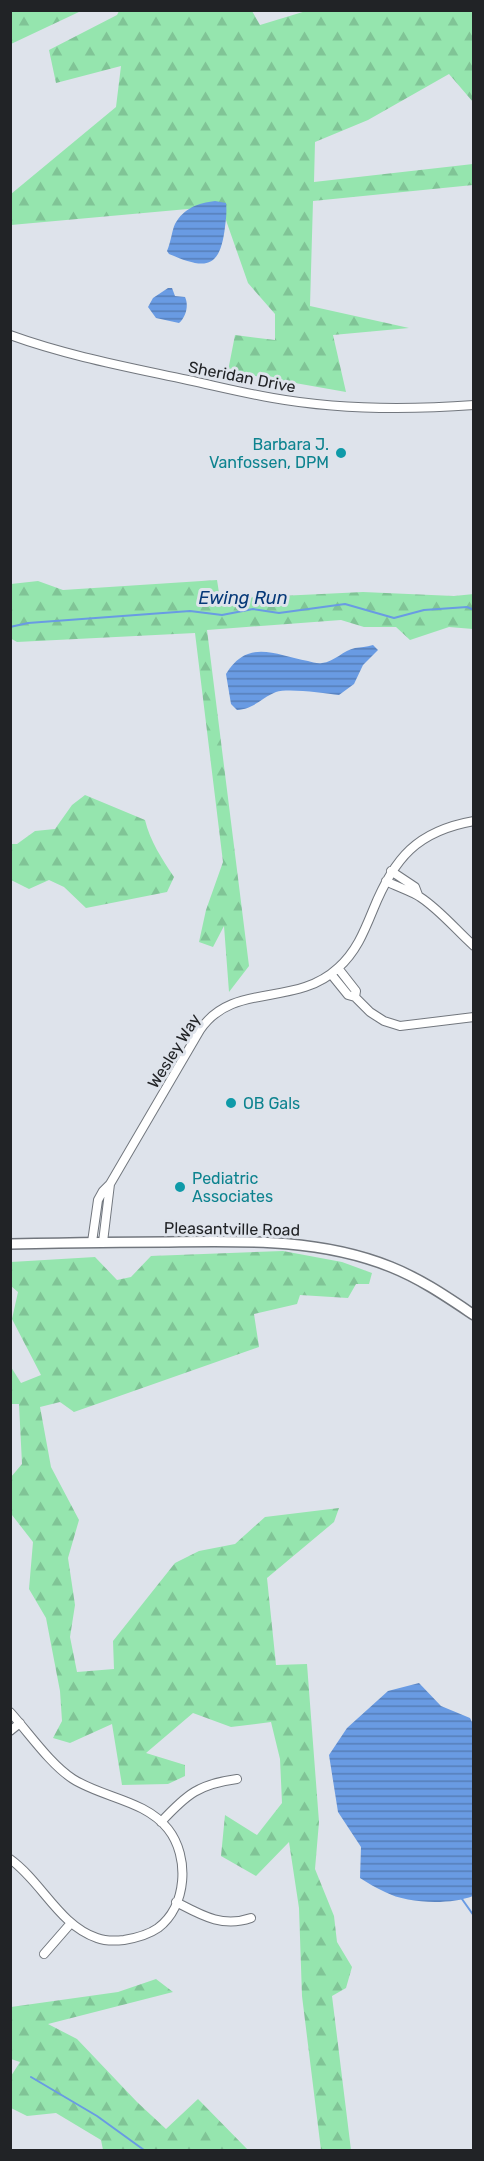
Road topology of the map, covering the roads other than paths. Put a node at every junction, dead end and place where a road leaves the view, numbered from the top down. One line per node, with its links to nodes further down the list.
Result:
1 (10, 335): 2 (street, Sheridan Drive)
2 (474, 405)
3 (474, 821): 4 (street, Wesley Way)
4 (391, 872): 5 (street, Wesley Way); 6 (street)
5 (386, 881): 6 (street); 8 (street, Wesley Way)
6 (418, 895): 7 (street)
7 (474, 946)
8 (335, 971): 9 (street); 10 (street, Wesley Way)
9 (474, 1017)
10 (110, 1184): 11 (street, Wesley Way); 12 (street, Wesley Way)
11 (92, 1242): 12 (main road, Pleasantville Road); 13 (main road, Pleasantville Road)
12 (104, 1242): 14 (main road, Pleasantville Road)
13 (10, 1244)
14 (474, 1315)
15 (10, 1712): 16 (street)
16 (20, 1723): 17 (street); 19 (street)
17 (10, 1731)
18 (237, 1779): 19 (street)
19 (162, 1822): 21 (street)
20 (10, 1859): 23 (street)
21 (176, 1902): 22 (street); 23 (street)
22 (251, 1918)
23 (71, 1923): 24 (street)
24 (44, 1954)

